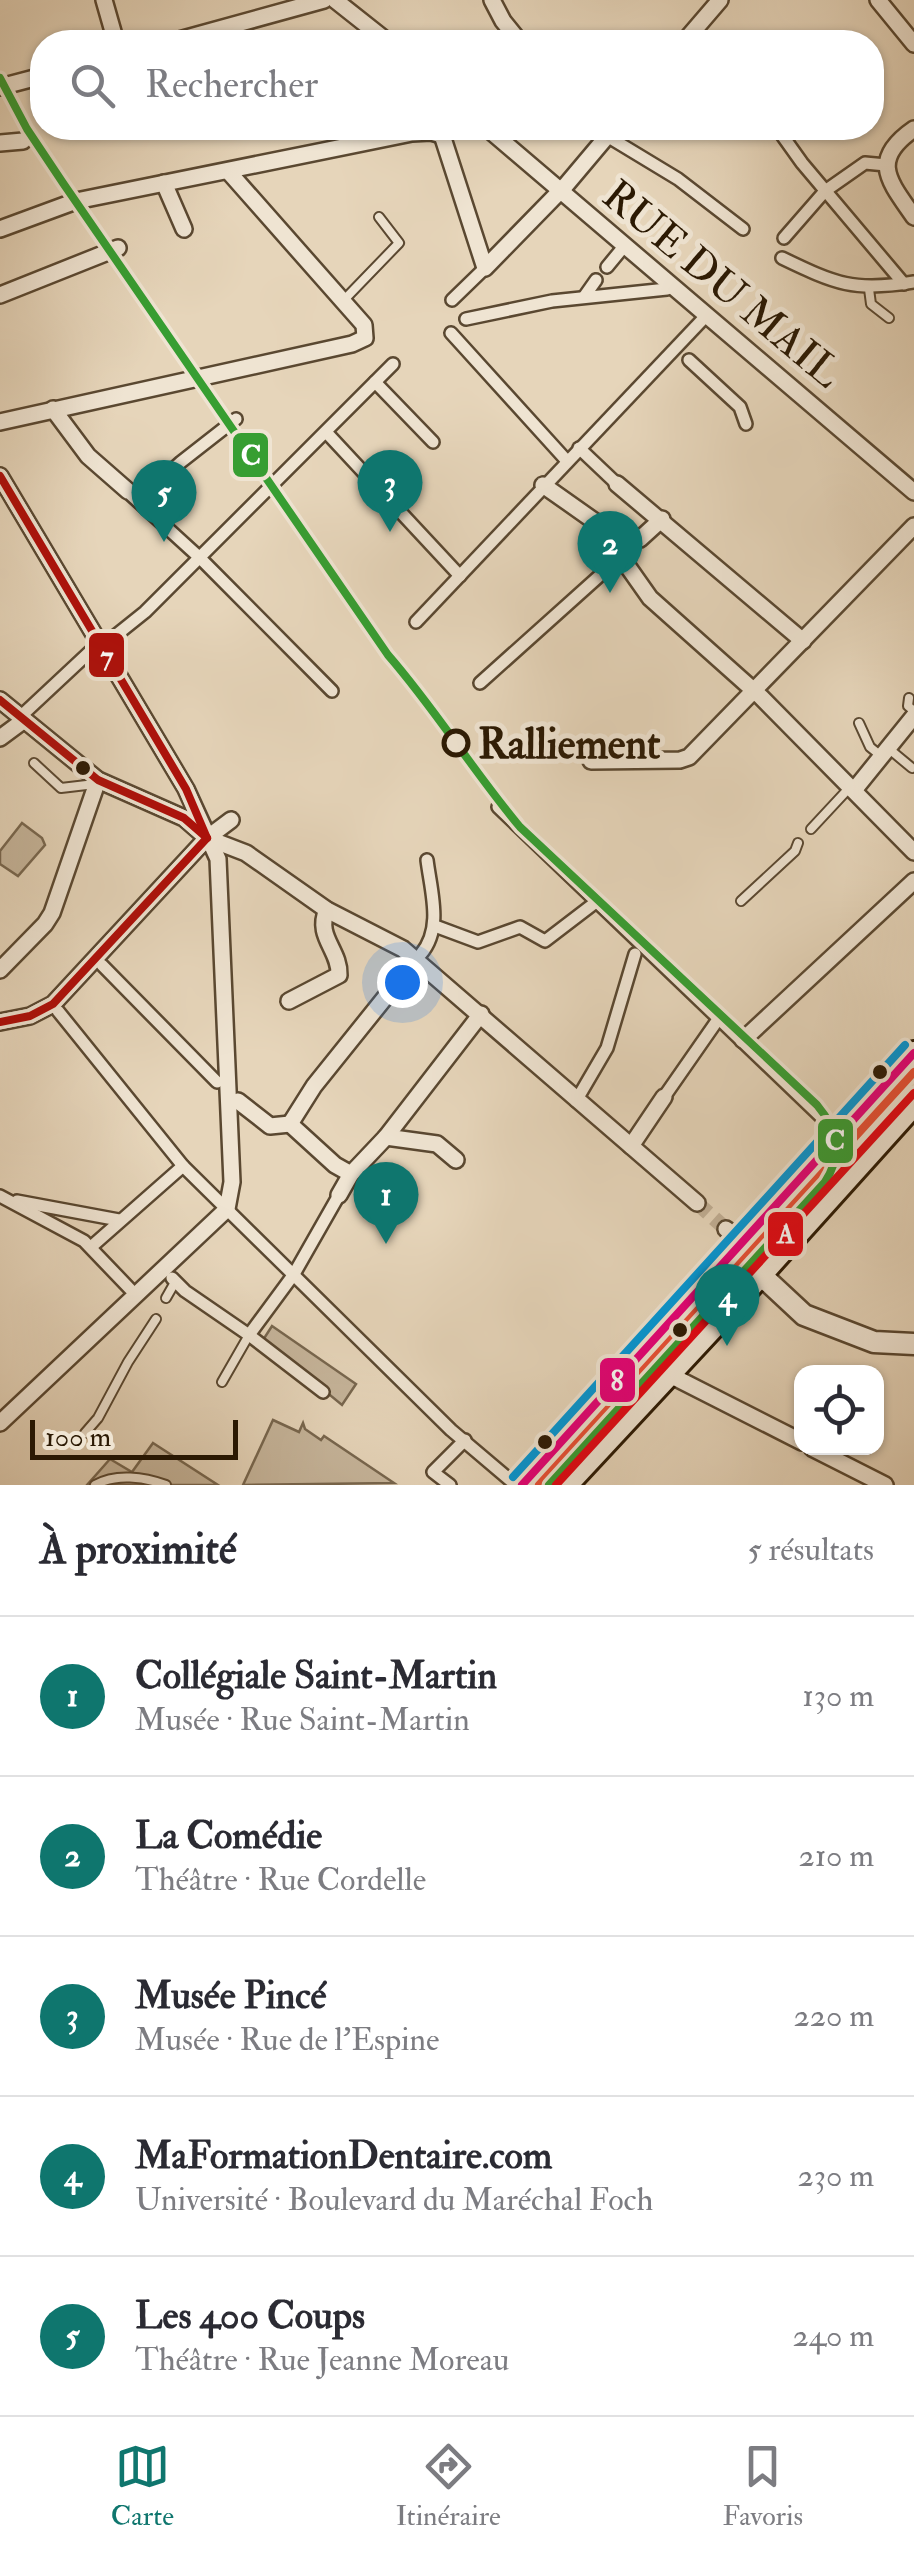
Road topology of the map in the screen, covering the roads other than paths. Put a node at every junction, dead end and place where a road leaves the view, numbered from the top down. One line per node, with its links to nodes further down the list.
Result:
1 (104, 0): 9 (street)
2 (324, 0): 10 (street)
3 (335, 0): 11 (street)
4 (492, 0): 12 (street)
5 (720, 0): 13 (street)
6 (878, 0): 8 (street)
7 (914, 14): 8 (street)
8 (902, 29): 14 (street)
9 (113, 30)
10 (215, 30)
11 (373, 30)
12 (510, 30)
13 (699, 30)
14 (914, 44)
15 (30, 79): 16 (street)
16 (0, 88)
17 (914, 129): 26 (street)
18 (378, 140): 27 (street)
19 (449, 140): 40 (street)
20 (501, 140): 30 (street, RUE DU MAIL)
21 (599, 140): 30 (street)
22 (621, 140): 34 (street)
23 (785, 140): 29 (street)
24 (23, 141): 25 (street)
25 (0, 143)
26 (886, 165): 29 (street); 32 (street)
27 (228, 171): 28 (street); 48 (street)
28 (164, 183): 33 (street); 35 (street)
29 (824, 190): 36 (street); 43 (street)
30 (560, 191): 40 (street); 68 (street, RUE DU MAIL)
31 (380, 216): 48 (lane)
32 (914, 217)
33 (184, 228)
34 (743, 228)
35 (0, 229)
36 (784, 238)
37 (118, 248): 46 (street)
38 (621, 250): 41 (street)
39 (782, 258): 44 (street)
40 (485, 268): 49 (street)
41 (606, 268)
42 (596, 280): 47 (street)
43 (909, 283): 44 (street)
44 (869, 288): 51 (lane)
45 (668, 289): 47 (street)
46 (0, 294)
47 (584, 297): 52 (street)
48 (343, 300): 57 (street)
49 (452, 300)
50 (704, 318): 54 (street)
51 (889, 318)
52 (466, 319)
53 (450, 333): 64 (street)
54 (682, 354): 60 (street); 63 (street)
55 (393, 364): 56 (street)
56 (375, 382): 61 (street); 62 (street)
57 (54, 410): 59 (street); 69 (street)
58 (236, 420): 69 (street)
59 (0, 422)
60 (746, 424)
61 (326, 432): 73 (street); 75 (street)
62 (432, 442)
63 (578, 448): 64 (street); 66 (street)
64 (567, 461): 67 (street)
65 (0, 476): 96 (street)
66 (617, 484): 70 (street)
67 (543, 486): 72 (street); 75 (street)
68 (914, 492)
69 (132, 496): 73 (street)
70 (662, 520): 72 (street); 77 (street)
71 (914, 526): 77 (street)
72 (634, 544): 74 (street)
73 (198, 557): 79 (street); 84 (street)
74 (626, 564): 78 (street); 80 (street)
75 (460, 576): 76 (street)
76 (416, 622)
77 (802, 641): 80 (street)
78 (480, 683)
79 (332, 691)
80 (754, 692): 88 (street); 92 (street)
81 (909, 698): 83 (lane)
82 (0, 700): 84 (street)
83 (914, 713): 87 (street)
84 (21, 720): 86 (street); 91 (street)
85 (858, 722): 87 (lane)
86 (0, 738)
87 (885, 752): 90 (lane); 92 (street)
88 (591, 761)
89 (34, 763): 91 (lane)
90 (912, 768)
91 (97, 782): 96 (street); 108 (street)
92 (853, 787): 95 (lane); 98 (street)
93 (498, 807): 102 (street)
94 (231, 820): 96 (street)
95 (811, 830)
96 (207, 838): 103 (street); 111 (street); 132 (street)
97 (798, 843): 101 (lane)
98 (914, 852)
99 (426, 860): 104 (street)
100 (914, 881): 115 (street)
101 (740, 901)
102 (596, 902): 104 (street); 113 (street)
103 (328, 910): 106 (street); 109 (street)
104 (435, 926): 106 (street)
105 (636, 954): 120 (street)
106 (418, 956): 112 (street); 122 (street)
107 (102, 965): 117 (street)
108 (0, 970)
109 (289, 1002)
110 (0, 1006): 114 (street)
111 (55, 1008): 114 (street); 127 (street)
112 (481, 1014): 120 (street); 124 (street)
113 (719, 1018): 115 (street); 118 (street)
114 (6, 1020)
115 (743, 1040): 123 (street)
116 (914, 1054): 123 (main road)
117 (217, 1082)
118 (664, 1097): 125 (street)
119 (238, 1101): 122 (street)
120 (576, 1101): 125 (street)
121 (914, 1104): 137 (main road)
122 (290, 1124): 128 (street)
123 (839, 1134): 151 (main road)
124 (386, 1137): 126 (street); 128 (street)
125 (631, 1146): 131 (street)
126 (456, 1160)
127 (183, 1166): 132 (street); 133 (street)
128 (351, 1174): 129 (street)
129 (339, 1195): 136 (street)
130 (4, 1198): 133 (street); 134 (street)
131 (697, 1203)
132 (227, 1209): 135 (street); 136 (street)
133 (119, 1220): 134 (street)
134 (91, 1246): 138 (street)
135 (166, 1274): 139 (lane); 141 (street); 146 (street)
136 (294, 1274): 141 (street); 149 (street)
137 (760, 1275): 142 (street); 143 (main road)
138 (130, 1289)
139 (166, 1298)
140 (156, 1318): 147 (lane)
141 (249, 1335): 144 (lane); 145 (street)
142 (914, 1344)
143 (668, 1374): 148 (street); 155 (main road)
144 (222, 1382)
145 (323, 1392)
146 (0, 1423)
147 (85, 1434)
148 (794, 1438)
149 (464, 1440): 151 (street); 154 (street)
150 (826, 1455): 156 (street)
151 (516, 1483)
152 (95, 1485): 153 (lane)
153 (166, 1485)
154 (450, 1485)
155 (566, 1485)
156 (885, 1485)

